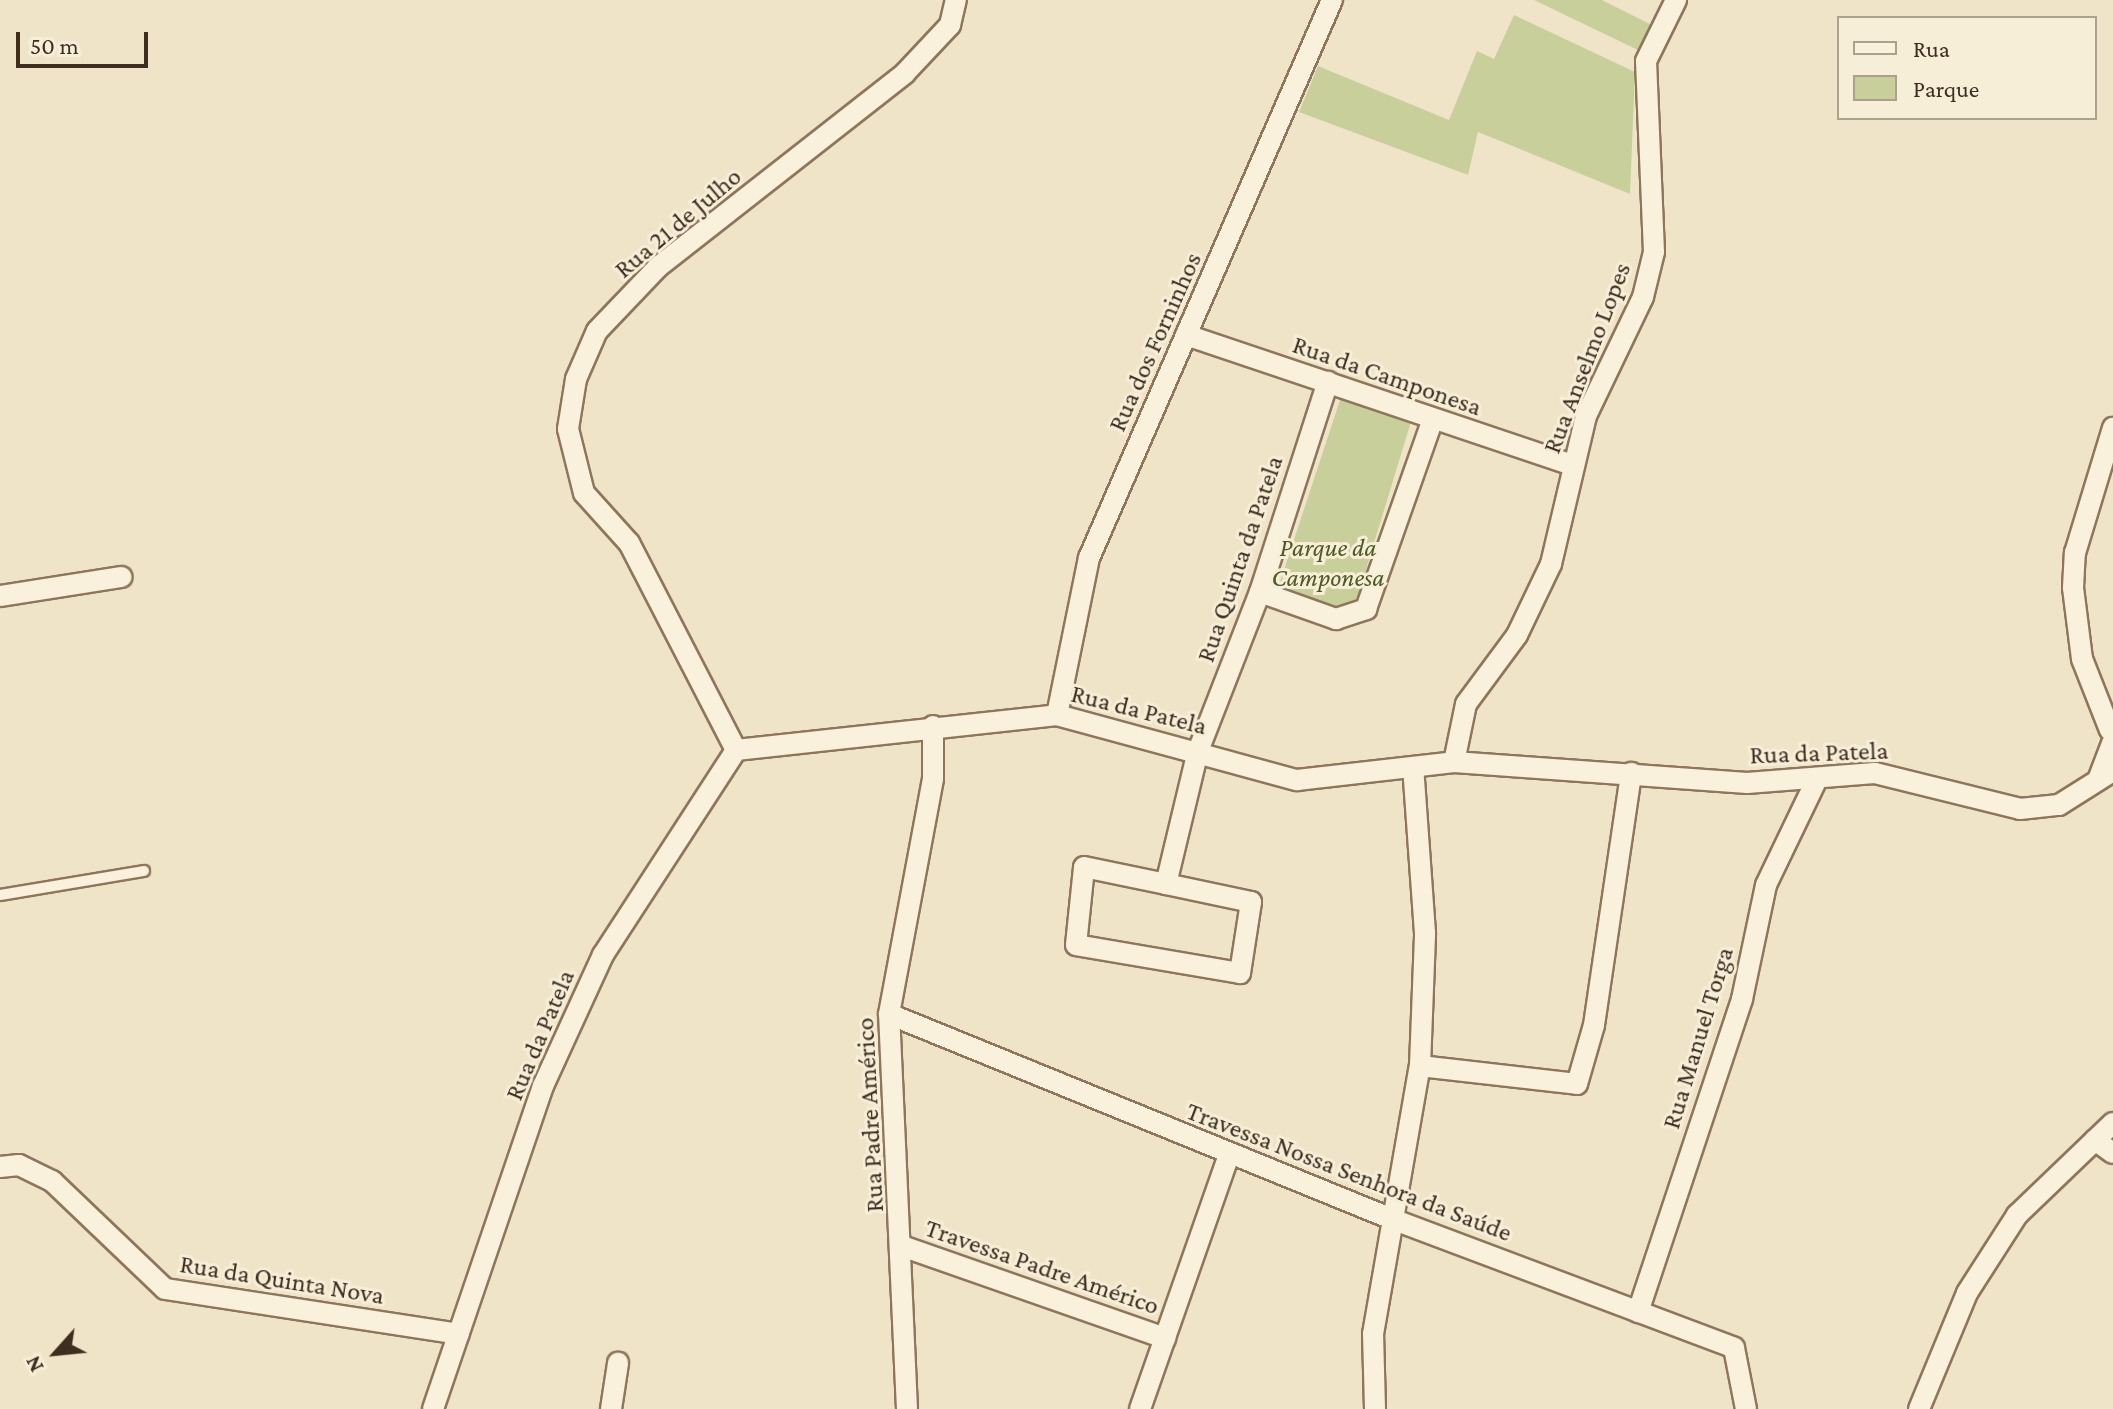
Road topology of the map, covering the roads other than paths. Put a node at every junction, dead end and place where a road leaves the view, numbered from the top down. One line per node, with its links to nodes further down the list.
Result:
1 (956, 0): 17 (street, Rua 21 de Julho)
2 (1332, 0): 4 (street, Rua dos Forninhos)
3 (1676, 0): 8 (street, Rua Anselmo Lopes)
4 (1186, 335): 5 (street, Rua da Camponesa); 14 (street, Rua dos Forninhos)
5 (1328, 382): 6 (street, Rua da Camponesa); 10 (street, Rua Quinta da Patela)
6 (1433, 419): 8 (street, Rua da Camponesa); 10 (street)
7 (2113, 428): 12 (street)
8 (1572, 465): 19 (street, Rua Anselmo Lopes)
9 (122, 577): 11 (street)
10 (1260, 592): 18 (street, Rua Quinta da Patela)
11 (0, 596)
12 (2091, 689): 13 (street); 16 (street)
13 (2113, 701)
14 (1057, 715): 15 (street, Rua da Patela); 18 (street, Rua da Patela)
15 (933, 726): 17 (street, Rua da Patela); 27 (street, Rua Padre Américo)
16 (2112, 735): 22 (street, Rua da Patela)
17 (736, 750): 37 (street, Rua da Patela)
18 (1198, 751): 20 (street, Rua da Patela); 25 (street, Rua Quinta da Patela)
19 (1454, 762): 20 (street, Rua da Patela); 21 (street, Rua da Patela)
20 (1413, 767): 28 (street)
21 (1631, 773): 23 (street, Rua da Patela); 28 (street)
22 (2106, 775): 23 (street, Rua da Patela)
23 (1815, 783): 36 (street, Rua Manuel Torga)
24 (144, 871): 26 (lane)
25 (1166, 884): 25 (street)
26 (0, 895)
27 (889, 1014): 32 (street, Travessa Nossa Senhora da Saúde); 35 (street, Rua Padre Américo)
28 (1420, 1066): 34 (street)
29 (2113, 1123): 30 (street)
30 (2095, 1140): 31 (street); 46 (street)
31 (2113, 1153)
32 (1229, 1155): 34 (street, Travessa Nossa Senhora da Saúde); 38 (street)
33 (0, 1167): 37 (street, Rua da Quinta Nova)
34 (1397, 1221): 36 (street, Travessa Nossa Senhora da Saúde); 44 (street)
35 (902, 1246): 38 (street, Travessa Padre Américo); 42 (street, Rua Padre Américo)
36 (1638, 1312): 45 (street, Travessa Nossa Senhora da Saúde)
37 (459, 1334): 40 (street, Rua da Patela)
38 (1165, 1338): 43 (street)
39 (618, 1363): 41 (street)
40 (433, 1409)
41 (611, 1409)
42 (907, 1409)
43 (1140, 1409)
44 (1375, 1409)
45 (1746, 1409)
46 (1919, 1409)

